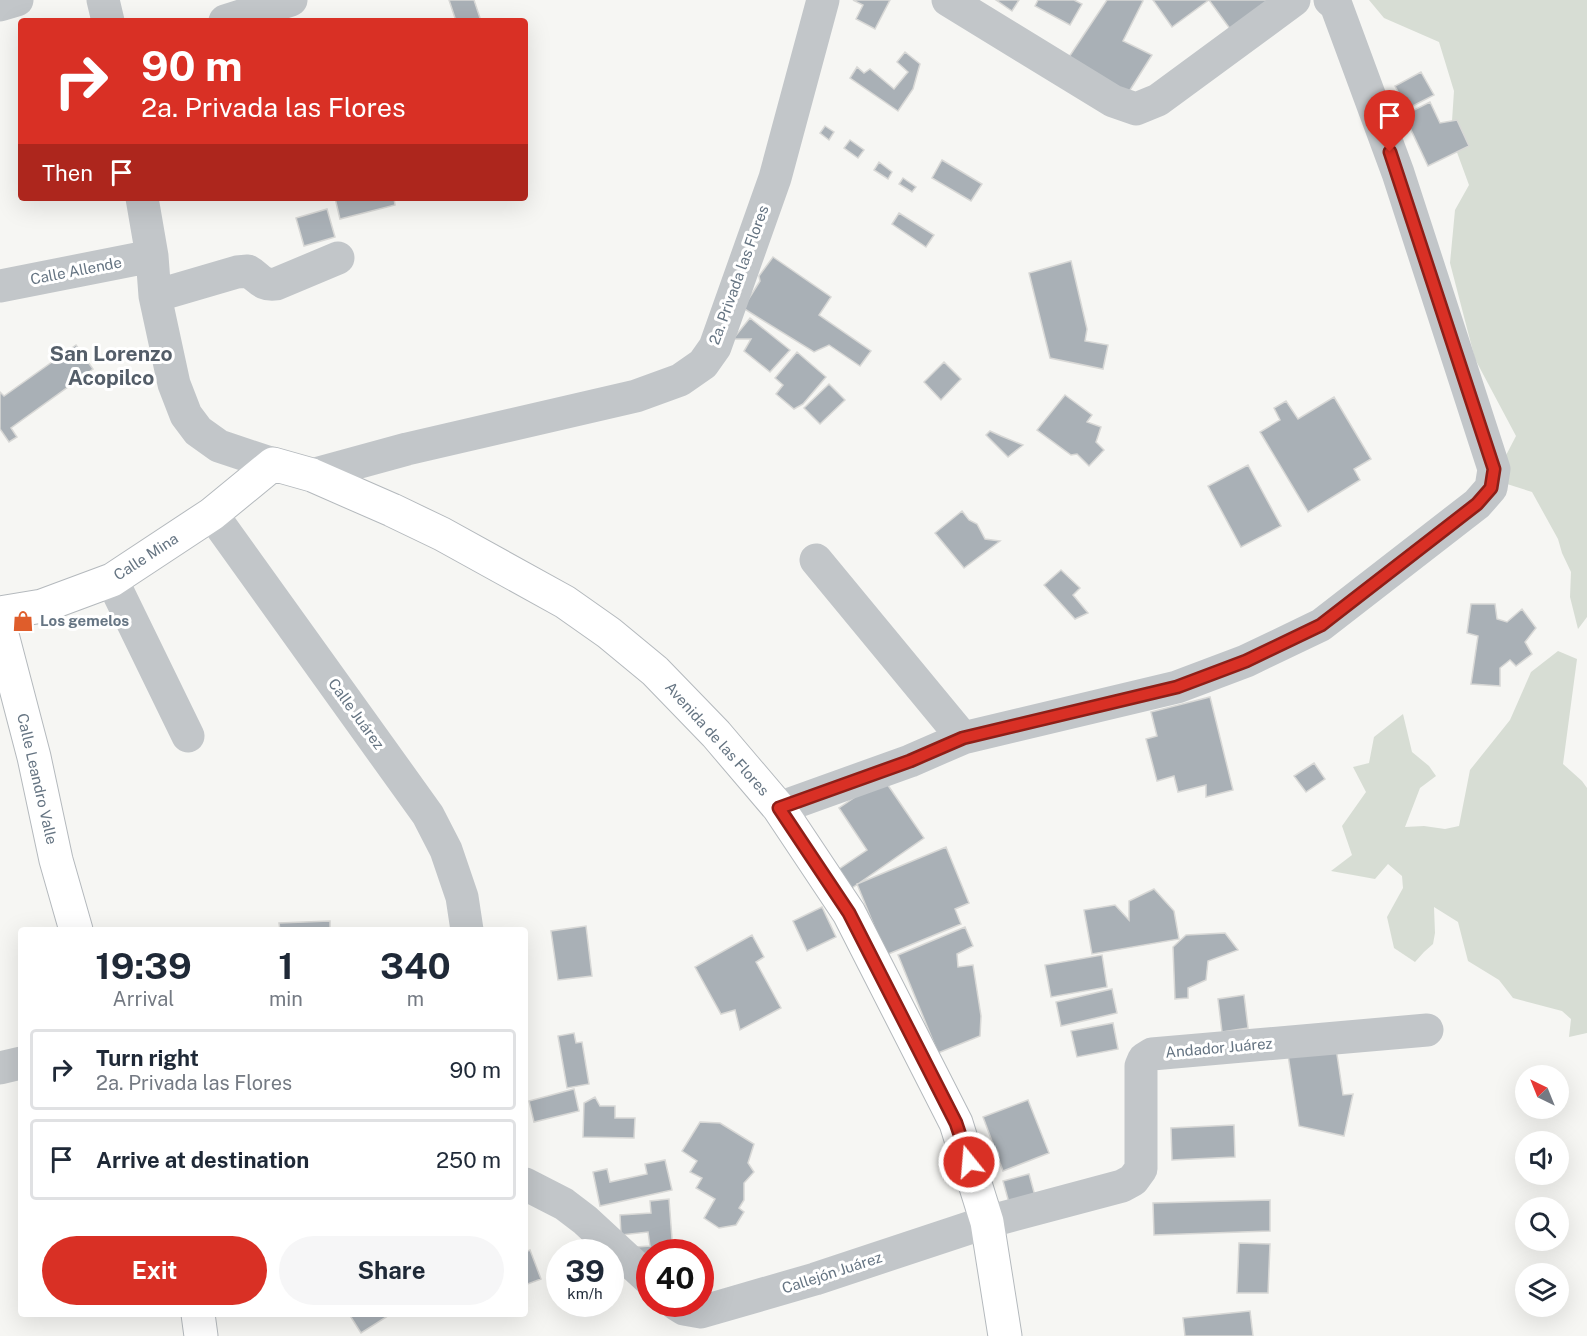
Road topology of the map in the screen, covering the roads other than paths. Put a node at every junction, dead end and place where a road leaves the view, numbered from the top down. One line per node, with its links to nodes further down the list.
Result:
1 (17, 0): 8 (street)
2 (103, 0): 9 (street)
3 (291, 0): 10 (street)
4 (823, 0): 17 (street, 2a. Privada las Flores)
5 (948, 0): 6 (street)
6 (1294, 0)
7 (1330, 0): 24 (street)
8 (0, 4)
9 (107, 18)
10 (234, 18)
11 (143, 201): 12 (street)
12 (152, 256): 14 (street, Calle Allende); 15 (street)
13 (338, 258): 15 (street)
14 (0, 286)
15 (155, 296): 16 (street)
16 (273, 464): 17 (street, Avenida de las Flores); 18 (street, Calle Mina)
17 (312, 475): 25 (street, Avenida de las Flores)
18 (212, 514): 20 (street, Calle Mina); 27 (street, Calle Juárez)
19 (816, 560): 24 (street)
20 (112, 580): 21 (street, Calle Mina); 23 (street)
21 (0, 613)
22 (0, 627): 26 (street, Calle Leandro Valle)
23 (188, 736)
24 (963, 738): 25 (street)
25 (779, 808): 32 (street, Avenida de las Flores)
26 (75, 927)
27 (467, 927)
28 (1427, 1030): 32 (street, Andador Juárez)
29 (18, 1064): 30 (street)
30 (0, 1068)
31 (528, 1186): 33 (street)
32 (987, 1222): 34 (street, Callejón Juárez); 37 (street, Avenida de las Flores)
33 (636, 1267)
34 (714, 1308)
35 (198, 1317): 36 (street)
36 (201, 1336)
37 (1005, 1336)

